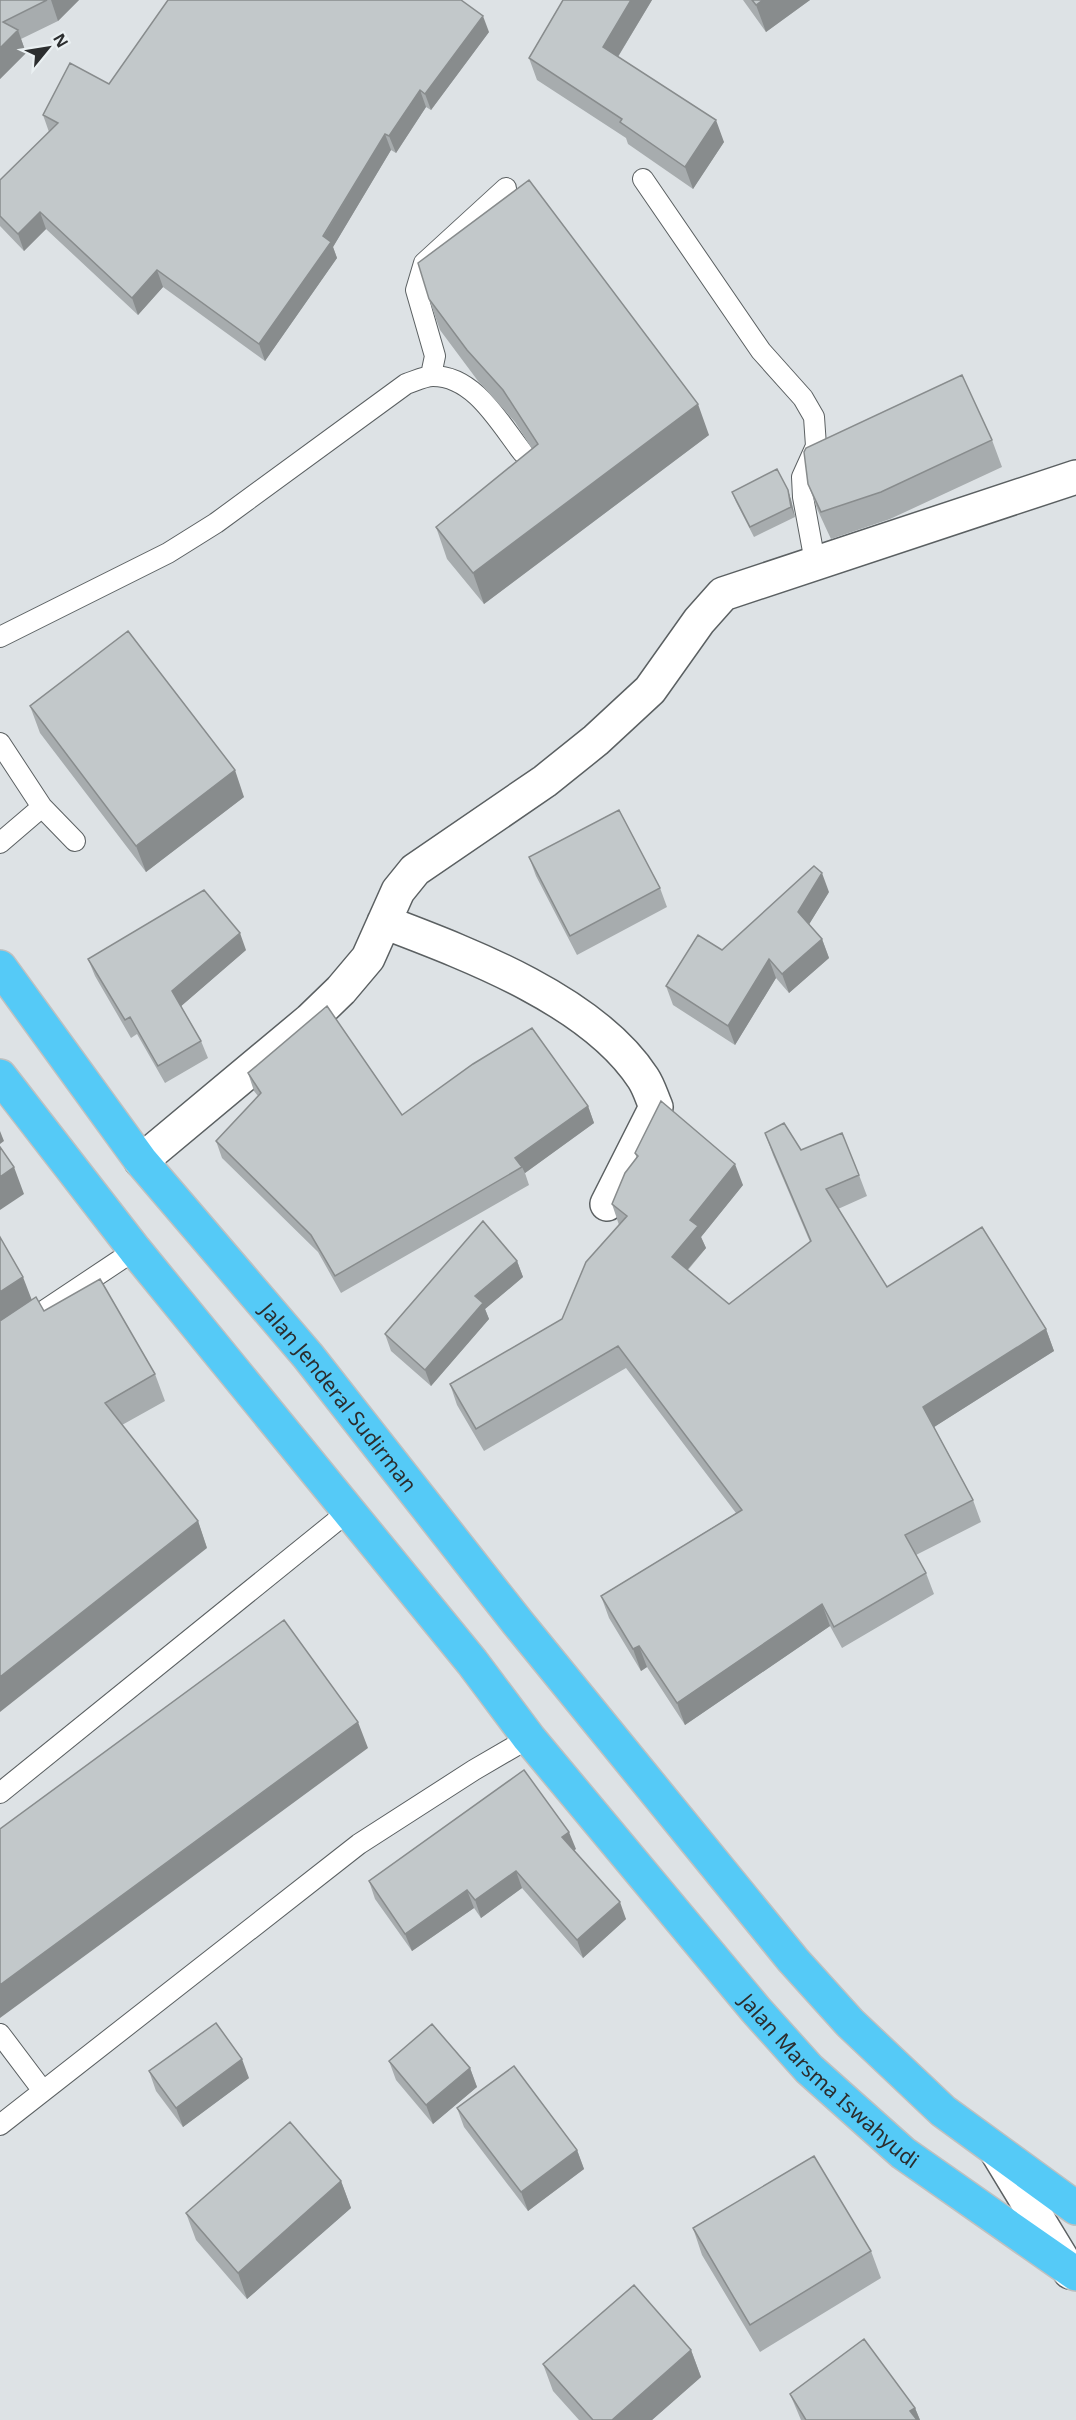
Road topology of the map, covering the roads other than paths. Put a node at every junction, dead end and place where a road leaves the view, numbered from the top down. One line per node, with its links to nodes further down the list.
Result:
1 (642, 179): 6 (lane)
2 (506, 188): 3 (lane)
3 (431, 375): 4 (lane); 7 (lane)
4 (523, 453)
5 (1076, 477): 6 (street)
6 (815, 562): 12 (street)
7 (0, 637)
8 (0, 743): 9 (lane)
9 (42, 807): 10 (lane); 11 (lane)
10 (75, 841)
11 (0, 843)
12 (384, 922): 15 (street); 16 (street)
13 (0, 967): 15 (highway, Jalan Jenderal Sudirman)
14 (0, 1076): 17 (highway)
15 (141, 1161): 25 (highway, Jalan Jenderal Sudirman)
16 (607, 1204)
17 (135, 1250): 18 (lane); 19 (highway)
18 (0, 1340)
19 (350, 1510): 20 (highway); 21 (lane)
20 (529, 1738): 23 (lane); 27 (highway, Jalan Marsma Iswahyudi)
21 (0, 1793)
22 (0, 2034): 23 (lane)
23 (43, 2091): 24 (lane)
24 (0, 2125)
25 (997, 2152): 26 (highway); 27 (street)
26 (1076, 2208)
27 (1073, 2275)

